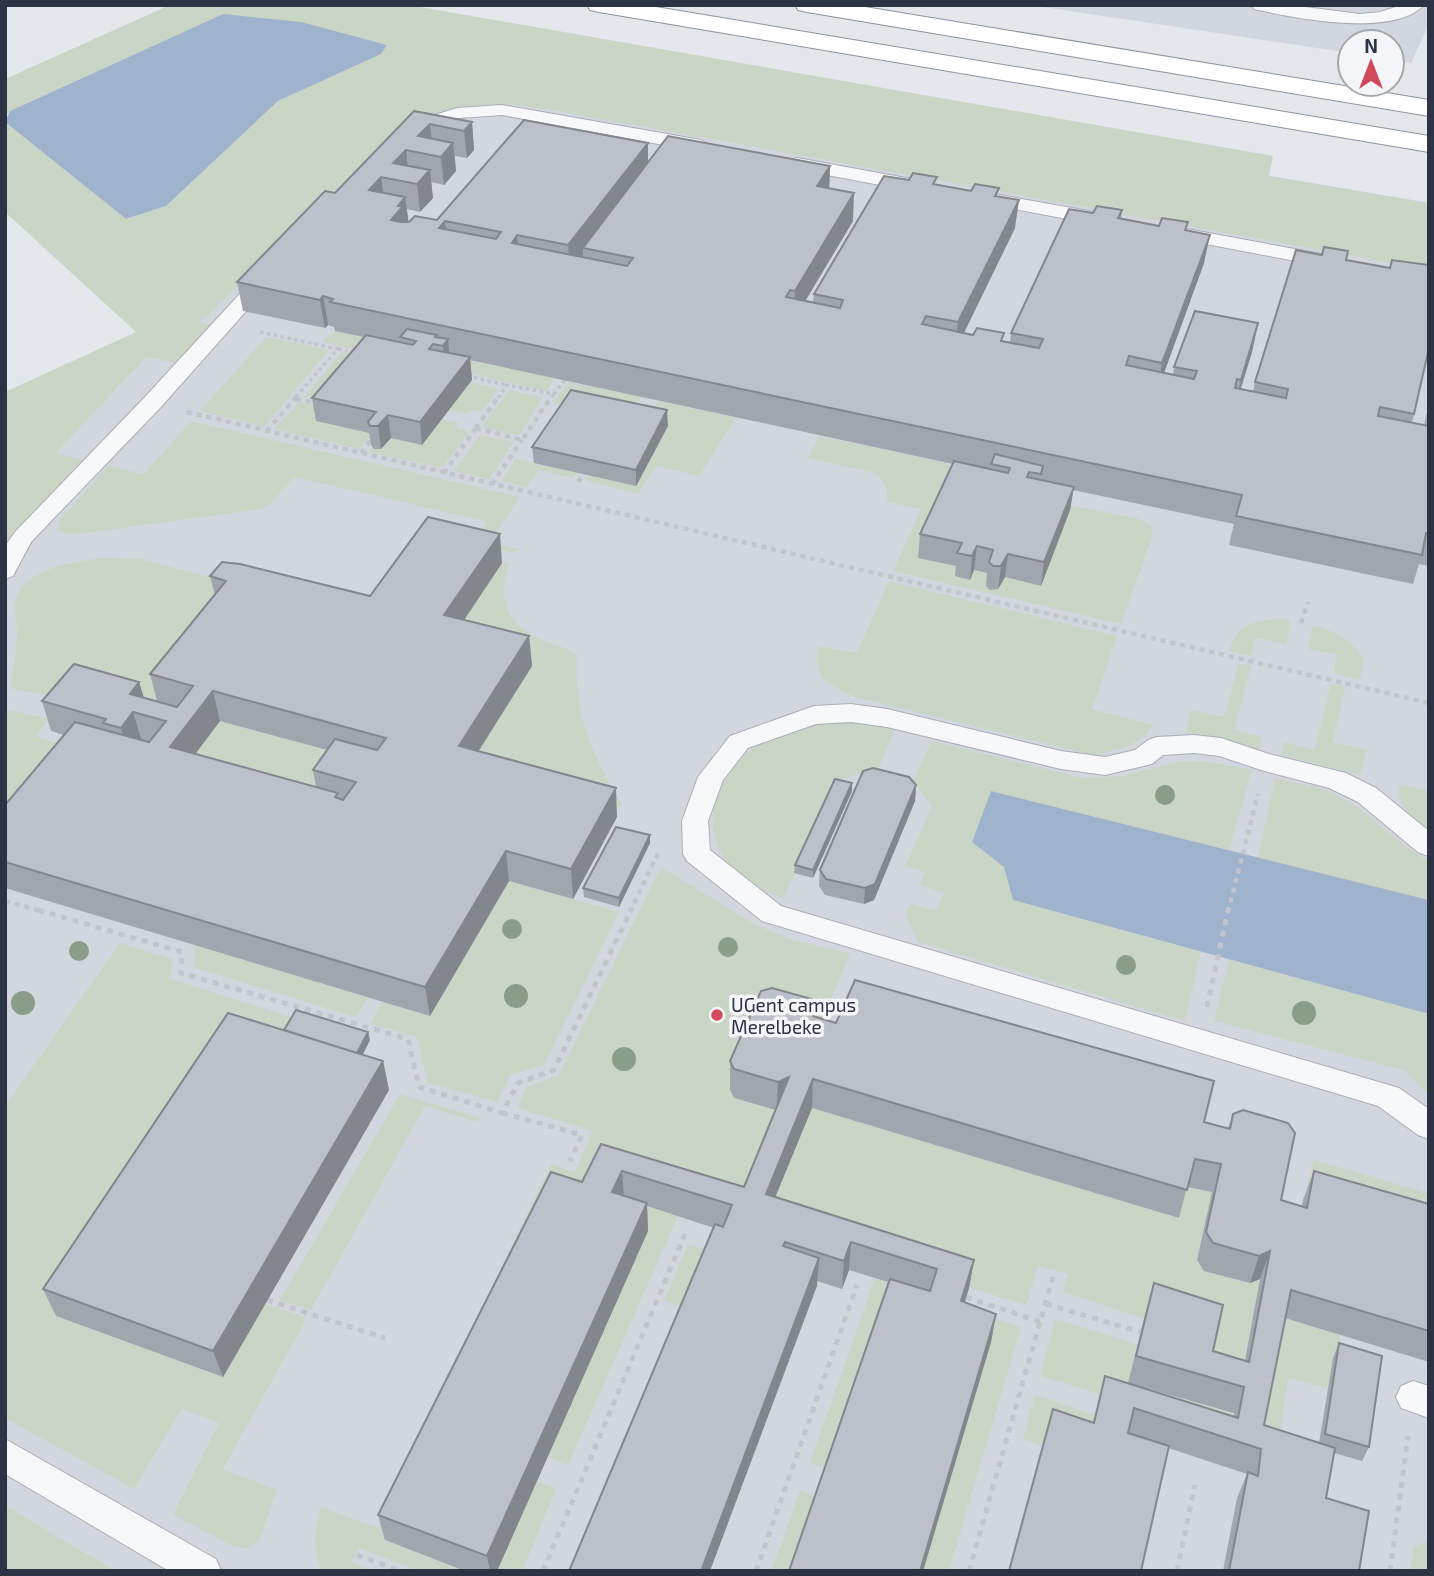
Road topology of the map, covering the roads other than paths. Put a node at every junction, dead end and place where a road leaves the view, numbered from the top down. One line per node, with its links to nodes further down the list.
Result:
1 (599, 5): 11 (highway)
2 (807, 5): 5 (highway)
3 (1261, 5): 4 (lane)
4 (1416, 5)
5 (1146, 60): 6 (highway); 9 (highway)
6 (1336, 71)
7 (1406, 80): 8 (highway)
8 (1429, 83)
9 (1429, 108)
10 (391, 142): 12 (lane)
11 (1429, 144)
12 (720, 150)
13 (775, 160): 14 (lane)
14 (938, 190)
15 (965, 195): 16 (lane)
16 (1115, 222)
17 (1156, 230): 19 (lane)
18 (279, 263): 20 (lane)
19 (1347, 264)
20 (5, 571)
21 (1429, 846): 22 (lane)
22 (1429, 1126)
23 (5, 1455): 24 (lane)
24 (196, 1569)

